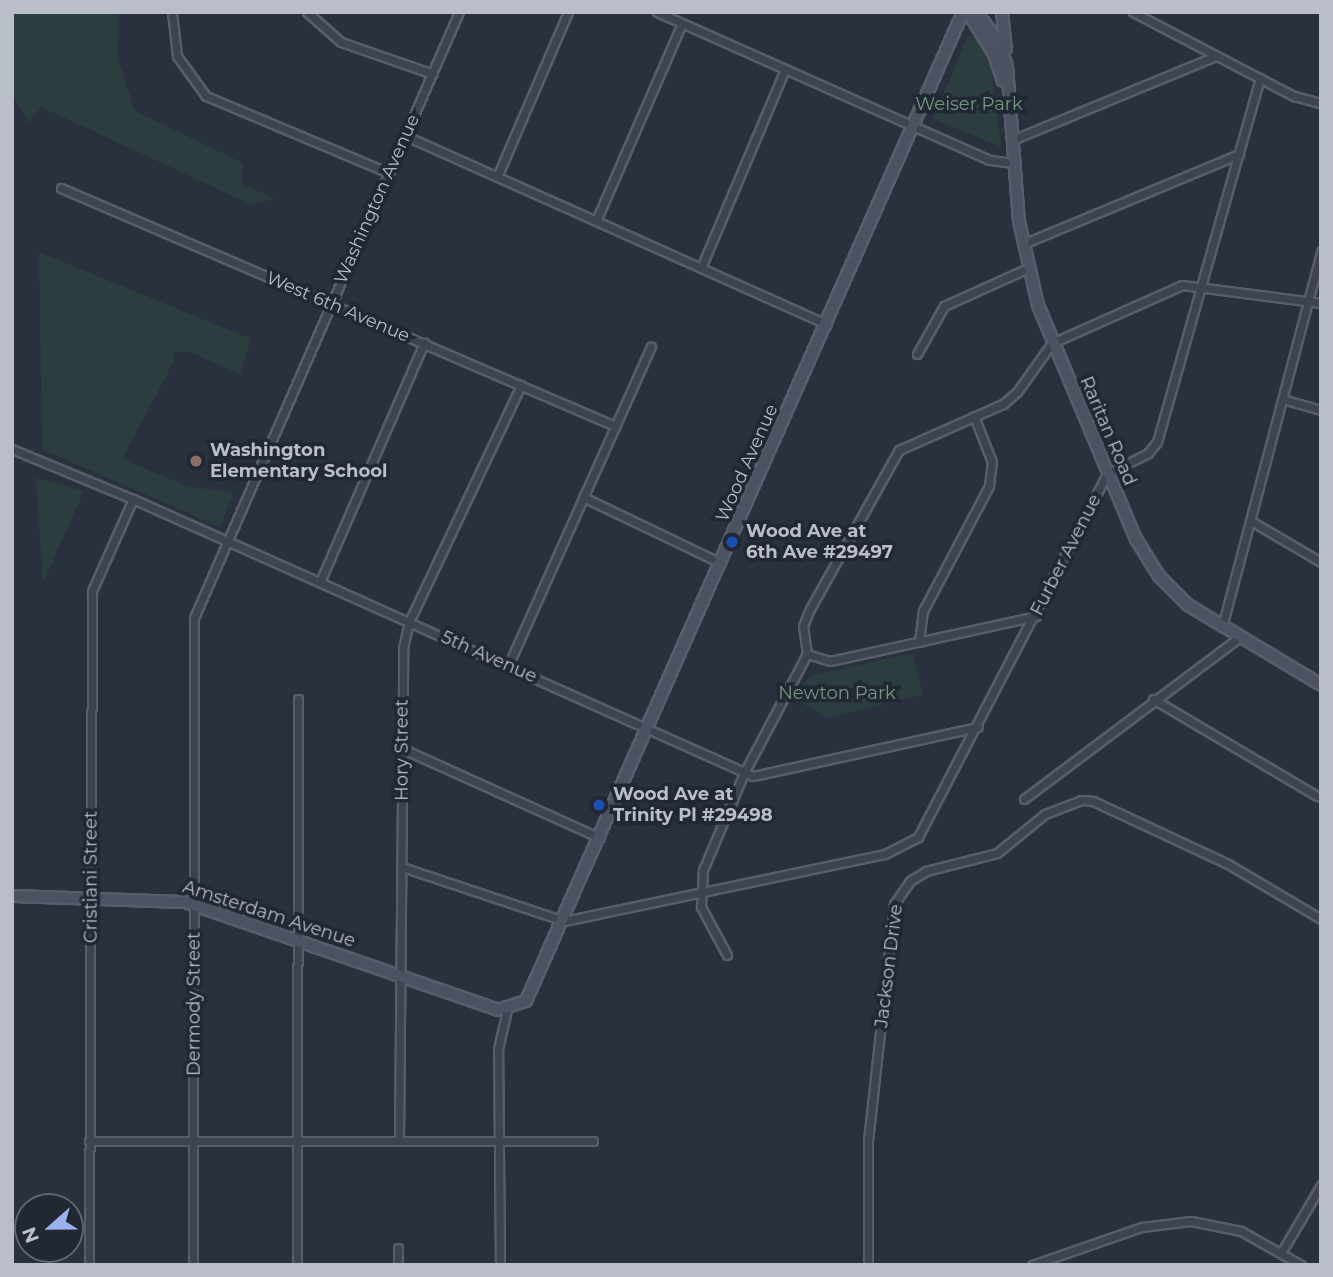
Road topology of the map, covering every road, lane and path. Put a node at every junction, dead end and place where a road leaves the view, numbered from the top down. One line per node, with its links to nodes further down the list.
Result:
1 (172, 12): 24 (street)
2 (307, 12): 15 (street)
3 (459, 12): 15 (street, Washington Avenue)
4 (568, 12): 25 (street)
5 (657, 12): 11 (street)
6 (963, 12): 19 (main road, Wood Avenue)
7 (968, 12): 17 (main road, Raritan Road)
8 (976, 12): 13 (main road, Raritan Road)
9 (1002, 12): 13 (main road)
10 (1133, 12): 12 (street)
11 (682, 23): 14 (street); 27 (street)
12 (1216, 56): 16 (street); 21 (street)
13 (1007, 66): 17 (main road, Raritan Road)
14 (785, 69): 19 (street); 30 (street)
15 (433, 74): 20 (street, Washington Avenue)
16 (1259, 78): 18 (street); 22 (street, Furber Avenue)
17 (1008, 101): 21 (main road, Raritan Road)
18 (1321, 103)
19 (914, 126): 23 (street); 36 (main road, Wood Avenue)
20 (406, 136): 24 (street, Washington Avenue); 25 (street)
21 (1012, 140): 23 (main road, Raritan Road)
22 (1239, 154): 28 (street); 32 (street, Furber Avenue)
23 (1014, 163): 28 (main road, Raritan Road)
24 (389, 173): 35 (street, Washington Avenue)
25 (497, 177): 27 (street)
26 (61, 188): 35 (street, West 6th Avenue)
27 (596, 221): 30 (street)
28 (1023, 244): 31 (main road, Raritan Road)
29 (1321, 251): 33 (street)
30 (701, 268): 36 (street)
31 (1028, 268): 38 (main road, Raritan Road); 40 (street)
32 (1198, 285): 33 (street); 38 (street); 47 (street, Furber Avenue)
33 (1308, 300): 34 (street); 42 (street)
34 (1321, 303)
35 (330, 304): 37 (street, West 6th Avenue); 51 (street, Washington Avenue)
36 (827, 324): 53 (main road, Wood Avenue)
37 (424, 343): 41 (street, West 6th Avenue); 54 (street)
38 (1052, 343): 44 (street); 47 (main road, Raritan Road)
39 (651, 346): 45 (street)
40 (917, 354)
41 (522, 385): 45 (street, West 6th Avenue); 56 (street, Hory Street)
42 (1282, 399): 43 (street); 50 (street)
43 (1321, 410)
44 (974, 416): 59 (street); 60 (street)
45 (615, 426): 48 (street)
46 (12, 449): 49 (street, 5th Avenue)
47 (1107, 474): 55 (street, Furber Avenue); 57 (main road, Raritan Road)
48 (583, 497): 53 (street); 61 (street)
49 (133, 499): 51 (street, 5th Avenue); 75 (street, Cristiani Street)
50 (1251, 521): 52 (street); 57 (street)
51 (226, 540): 54 (street, 5th Avenue); 76 (street, Dermody Street)
52 (1321, 562)
53 (721, 563): 66 (main road, Wood Avenue)
54 (320, 582): 56 (street, 5th Avenue)
55 (1036, 616): 59 (street); 65 (street, Furber Avenue)
56 (409, 622): 61 (street, 5th Avenue); 67 (street, Hory Street)
57 (1222, 626): 58 (main road, Raritan Road)
58 (1240, 637): 62 (main road, Raritan Road); 64 (street)
59 (919, 642): 60 (street)
60 (807, 654): 68 (street)
61 (508, 666): 66 (street, 5th Avenue)
62 (1321, 685)
63 (298, 699): 79 (street)
64 (1153, 699): 69 (street); 70 (street)
65 (978, 727): 68 (street, 5th Avenue); 73 (street, Furber Avenue)
66 (649, 729): 68 (street, 5th Avenue); 71 (main road, Wood Avenue)
67 (403, 749): 71 (street); 72 (street, Hory Street)
68 (744, 773): 73 (street)
69 (1317, 796)
70 (1024, 799)
71 (600, 838): 78 (main road, Wood Avenue)
72 (402, 867): 78 (street); 81 (street, Hory Street)
73 (699, 894): 78 (street); 80 (street)
74 (12, 896): 75 (main road, Amsterdam Avenue)
75 (91, 897): 76 (main road, Amsterdam Avenue); 83 (street, Cristiani Street)
76 (195, 906): 79 (main road, Amsterdam Avenue); 84 (street, Dermody Street)
77 (1321, 919): 97 (street, Jackson Drive)
78 (563, 921): 82 (main road, Wood Avenue)
79 (298, 938): 81 (main road, Amsterdam Avenue); 85 (street)
80 (727, 955)
81 (400, 976): 82 (main road, Amsterdam Avenue); 86 (street, Hory Street)
82 (506, 1010): 87 (street)
83 (89, 1140): 84 (street); 92 (street, Cristiani Street)
84 (193, 1141): 85 (street); 93 (street, Dermody Street)
85 (298, 1141): 86 (street); 94 (street)
86 (399, 1141): 87 (street)
87 (500, 1141): 88 (street); 96 (street)
88 (593, 1141)
89 (1321, 1185): 91 (street)
90 (398, 1248): 95 (street)
91 (1281, 1252): 98 (street); 99 (street)
92 (89, 1265)
93 (192, 1265)
94 (298, 1265)
95 (398, 1265)
96 (500, 1265)
97 (868, 1265)
98 (1032, 1265)
99 (1301, 1265)

